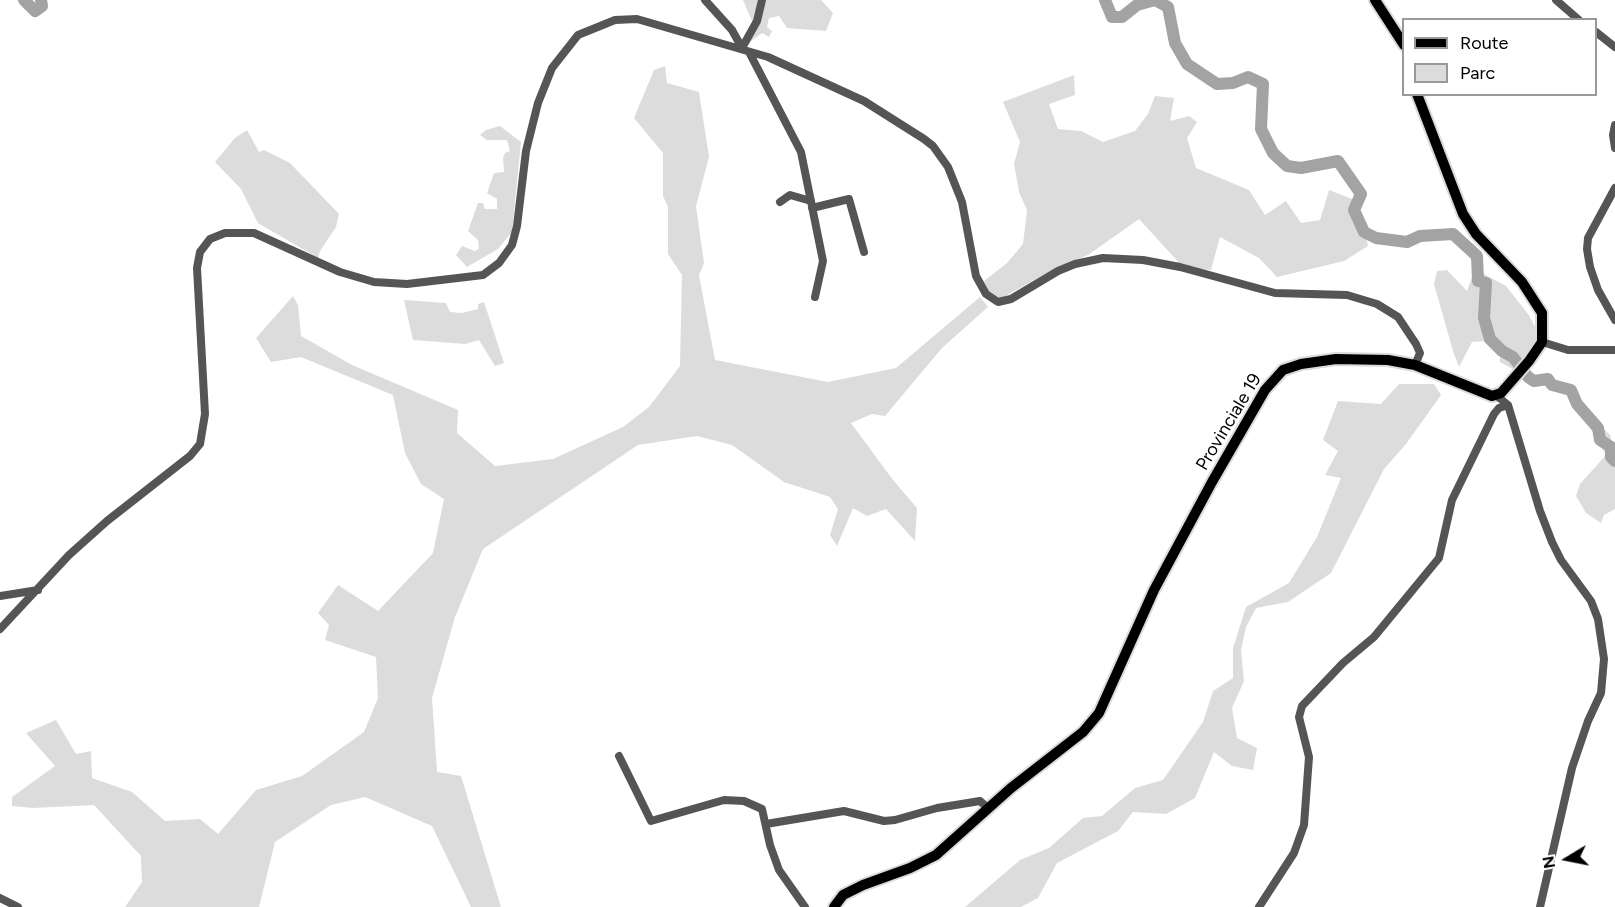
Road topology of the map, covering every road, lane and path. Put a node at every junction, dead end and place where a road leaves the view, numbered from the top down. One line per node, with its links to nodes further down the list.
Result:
1 (705, 0): 9 (street)
2 (762, 0): 9 (street)
3 (1375, 0): 7 (main road)
4 (1556, 0): 5 (street)
5 (1577, 18)
6 (1597, 33): 8 (street)
7 (1402, 42)
8 (1615, 47)
9 (746, 50): 15 (street); 21 (street); 24 (street)
10 (1418, 96): 19 (main road)
11 (1615, 125): 12 (street)
12 (1615, 148)
13 (1615, 188): 18 (street)
14 (780, 202): 15 (street)
15 (811, 204): 16 (street); 17 (street)
16 (864, 252)
17 (815, 297)
18 (1615, 320)
19 (1542, 342): 20 (street); 22 (main road)
20 (1615, 350)
21 (1414, 365): 22 (main road, Provinciale 19); 28 (main road, Provinciale 19)
22 (1497, 396): 23 (street)
23 (1508, 405): 34 (street); 35 (street)
24 (38, 590): 25 (street); 26 (street)
25 (0, 596)
26 (0, 629)
27 (619, 756): 29 (street)
28 (988, 808): 29 (street); 33 (main road, Provinciale 19)
29 (766, 824): 32 (street)
30 (0, 898): 31 (street)
31 (18, 907)
32 (805, 907)
33 (834, 907)
34 (1259, 907)
35 (1540, 907)

